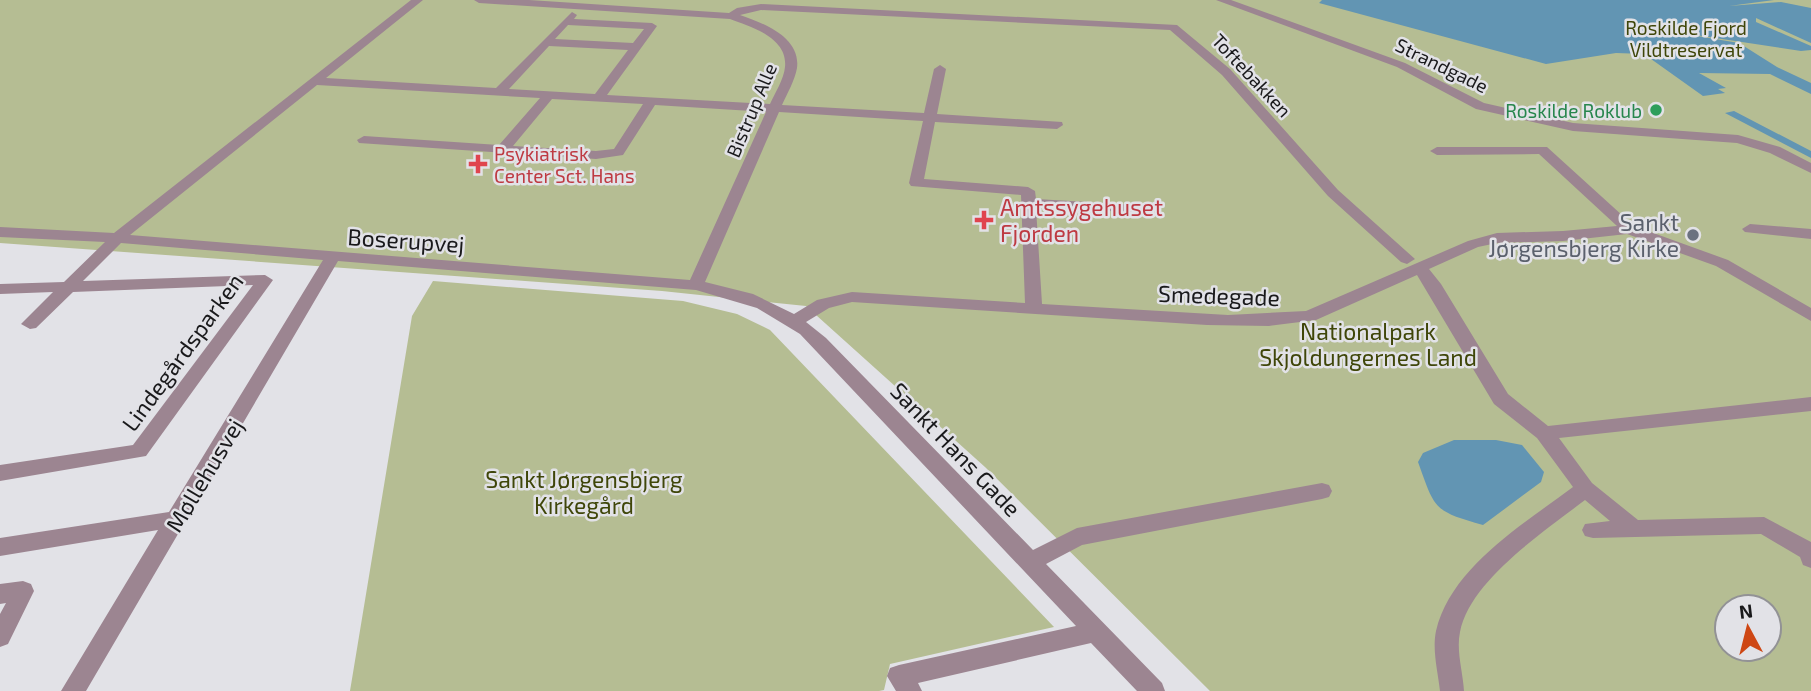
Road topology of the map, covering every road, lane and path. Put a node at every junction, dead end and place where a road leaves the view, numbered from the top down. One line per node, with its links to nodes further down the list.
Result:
1 (418, 0): 10 (street)
2 (479, 0): 4 (street, Bistrup Alle)
3 (1221, 0): 21 (street, Strandgade)
4 (580, 6): 5 (street, Bistrup Alle); 6 (street)
5 (731, 16): 15 (street, Bistrup Alle); 30 (street, Toftebakken)
6 (565, 22): 7 (street); 8 (street)
7 (546, 42): 8 (street); 11 (street)
8 (636, 47): 13 (street)
9 (940, 69): 16 (street)
10 (315, 81): 11 (street); 28 (street)
11 (500, 92): 12 (street)
12 (550, 95): 13 (street); 19 (street)
13 (598, 98): 14 (street)
14 (651, 102): 15 (street); 19 (street)
15 (775, 109): 16 (street); 31 (street, Bistrup Alle)
16 (930, 118): 17 (street); 22 (street)
17 (1057, 125)
18 (364, 140): 19 (street)
19 (503, 149)
20 (1437, 150): 24 (street)
21 (1811, 169)
22 (1029, 203): 23 (street); 34 (street)
23 (1134, 208)
24 (1629, 229): 30 (street, Smedegade); 35 (street)
25 (1750, 229): 27 (street)
26 (0, 232): 28 (street, Boserupvej)
27 (1811, 234)
28 (115, 239): 29 (street, Boserupvej); 32 (street)
29 (332, 258): 31 (street, Boserupvej); 43 (street, Møllehusvej)
30 (1413, 263): 34 (street, Smedegade); 39 (street, Toftebakken)
31 (696, 285): 36 (street, Sankt Hans Gade)
32 (67, 287): 33 (street, Lindegårdsparken); 37 (street); 40 (street, Lindegårdsparken)
33 (0, 289)
34 (1034, 308): 36 (street, Smedegade)
35 (1811, 316)
36 (796, 320): 48 (street, Sankt Hans Gade)
37 (30, 324)
38 (1811, 404): 39 (street)
39 (1544, 433): 41 (street, Toftebakken)
40 (0, 472)
41 (1585, 489): 44 (street, Toftebakken); 55 (street)
42 (1322, 491): 48 (street)
43 (177, 519): 46 (street); 52 (street, Møllehusvej)
44 (1634, 529): 45 (street); 47 (street)
45 (1594, 530)
46 (0, 547)
47 (1811, 559)
48 (1032, 561): 50 (street, Sankt Hans Gade)
49 (0, 594): 51 (street)
50 (1097, 631): 53 (street); 54 (street, Sankt Hans Gade)
51 (0, 637)
52 (73, 691)
53 (910, 691)
54 (1153, 691)
55 (1452, 691)

